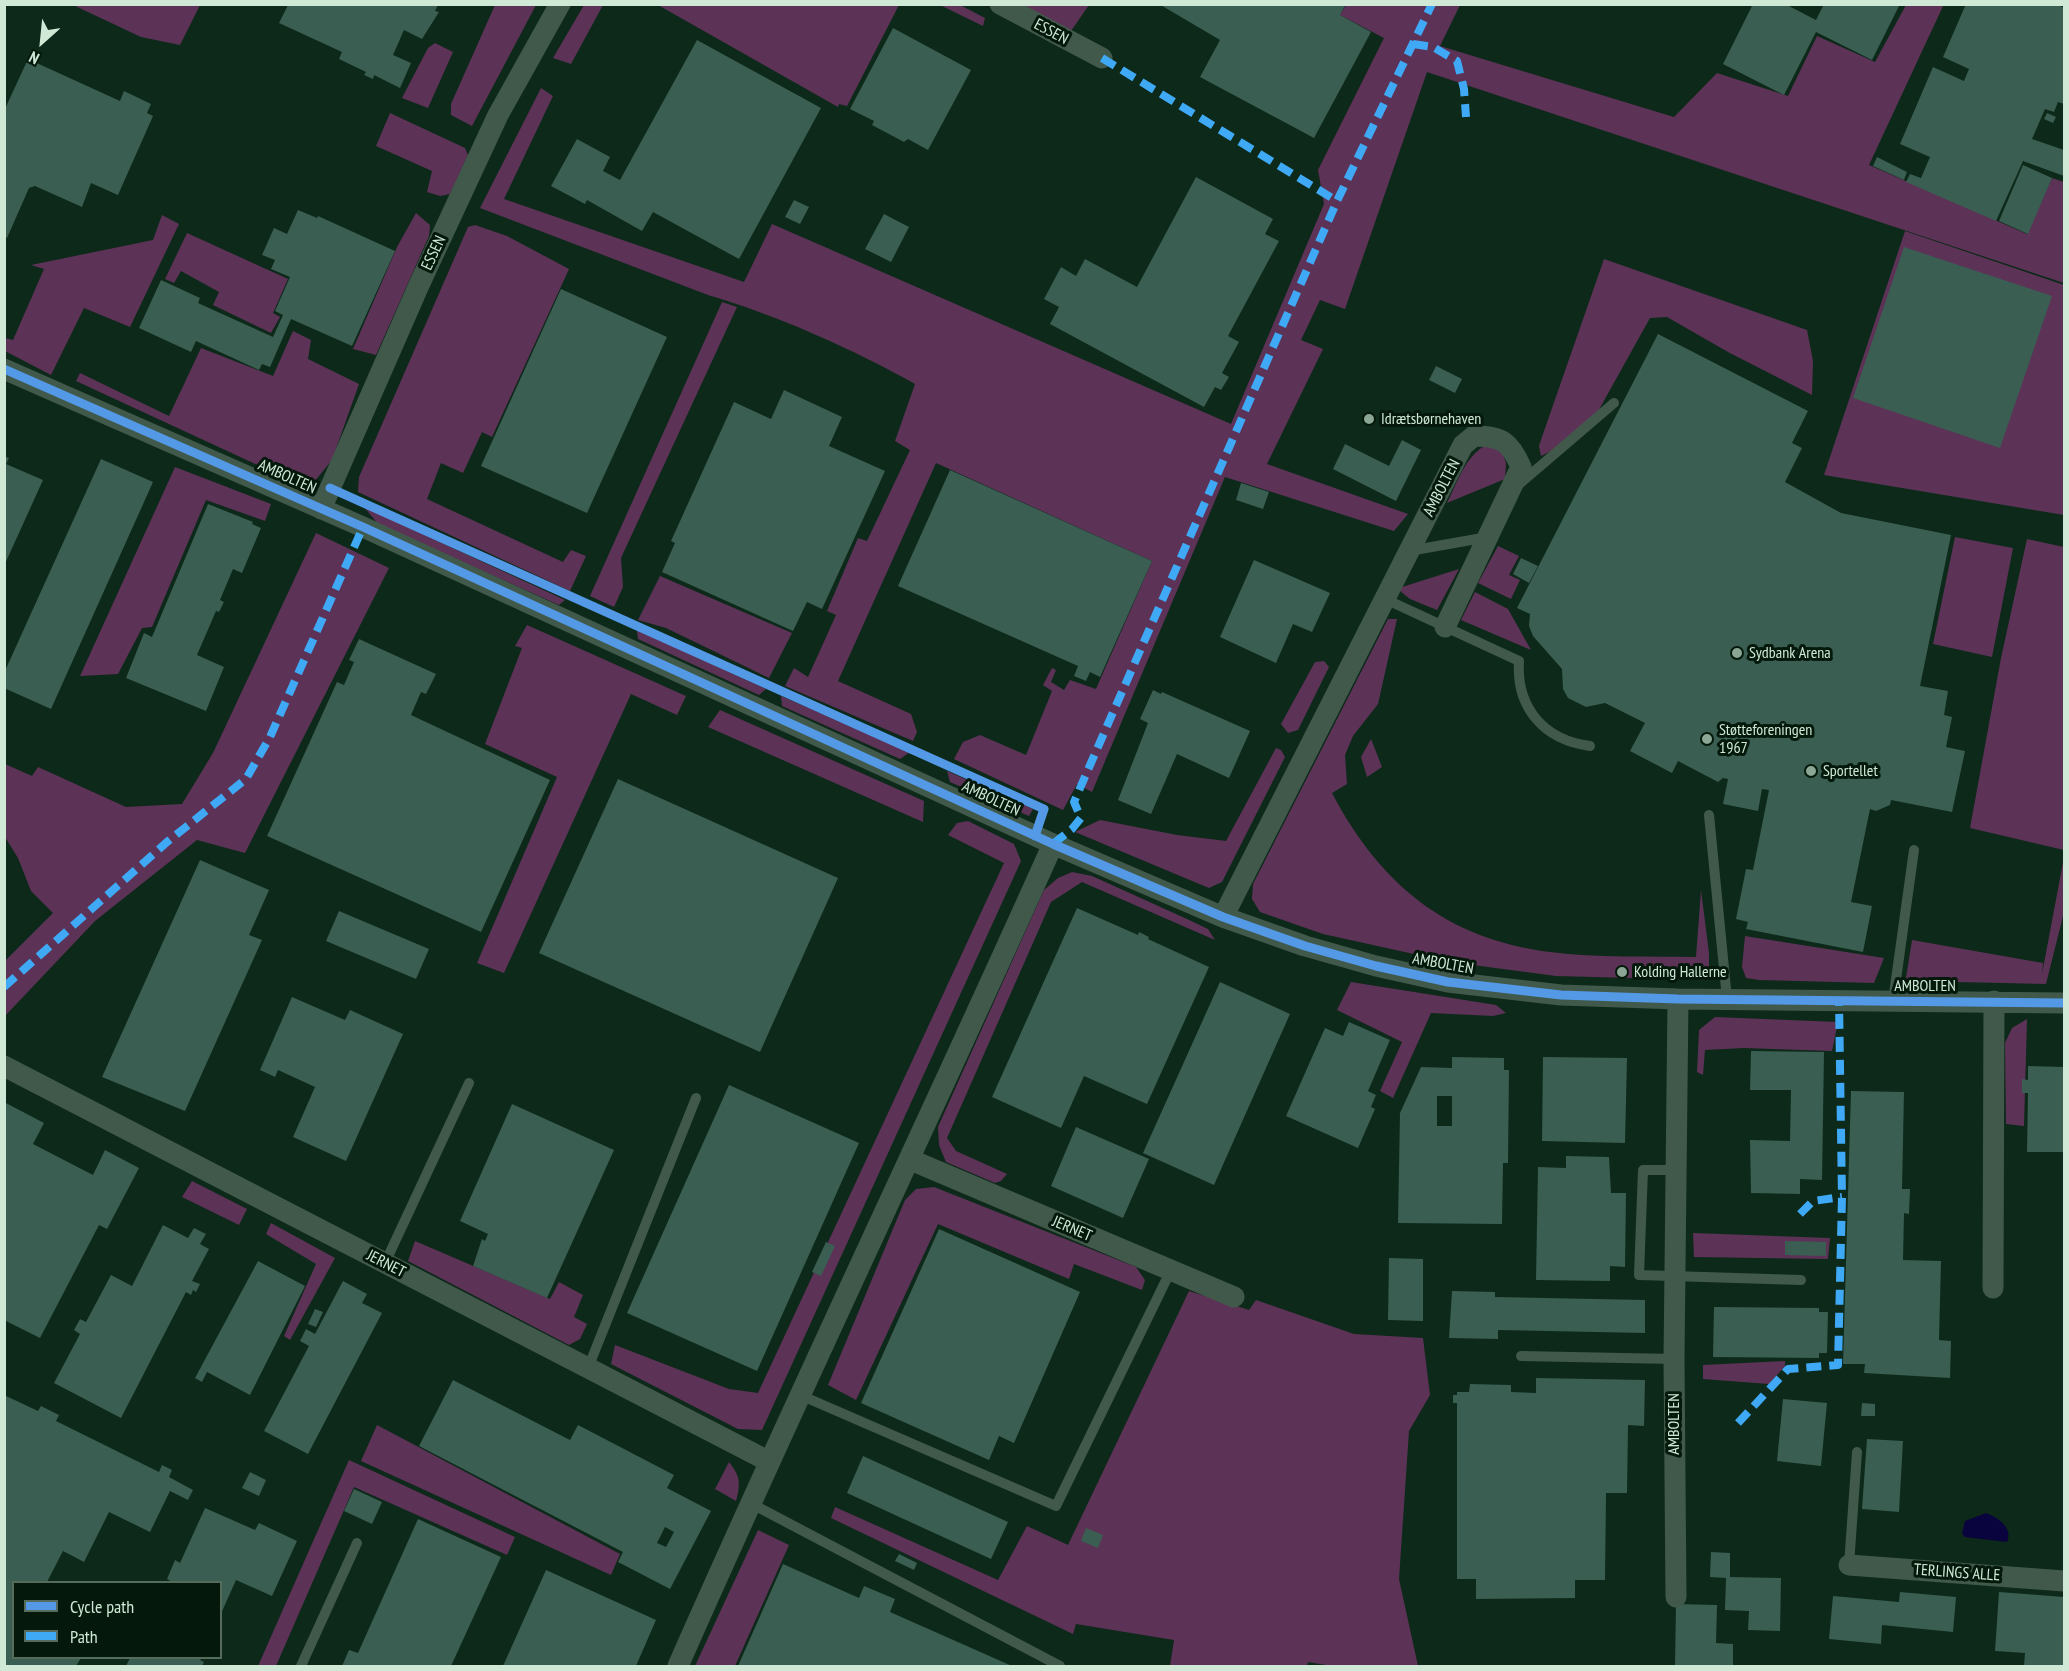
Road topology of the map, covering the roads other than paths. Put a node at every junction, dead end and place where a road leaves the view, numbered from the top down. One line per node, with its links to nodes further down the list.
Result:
1 (560, 4): 7 (street, ESSEN)
2 (1000, 4): 3 (street, ESSEN)
3 (1102, 58)
4 (4, 369): 7 (street, AMBOLTEN)
5 (1614, 403): 6 (lane)
6 (1510, 492): 8 (street, AMBOLTEN); 9 (street, AMBOLTEN)
7 (321, 509): 14 (street, AMBOLTEN)
8 (1489, 537): 9 (lane); 11 (street, AMBOLTEN)
9 (1409, 551): 10 (street, AMBOLTEN)
10 (1385, 599): 11 (lane); 16 (street, AMBOLTEN)
11 (1445, 627): 12 (lane)
12 (1590, 746)
13 (1709, 815): 18 (lane)
14 (1053, 844): 16 (street, AMBOLTEN); 25 (street)
15 (1914, 850): 19 (lane)
16 (1223, 917): 17 (street, AMBOLTEN)
17 (1678, 999): 18 (street, AMBOLTEN); 26 (street, AMBOLTEN)
18 (1727, 999): 19 (street, AMBOLTEN)
19 (1893, 1000): 20 (street, AMBOLTEN)
20 (1994, 1001): 21 (street, AMBOLTEN); 31 (street)
21 (2064, 1003)
22 (4, 1066): 27 (street, JERNET)
23 (469, 1083): 27 (lane)
24 (696, 1098): 35 (lane)
25 (911, 1160): 28 (street, JERNET); 36 (street)
26 (1676, 1170): 29 (street, AMBOLTEN); 29 (lane)
27 (386, 1263): 35 (street, JERNET)
28 (1171, 1270): 32 (street, JERNET); 36 (lane)
29 (1675, 1275): 30 (lane); 34 (street, AMBOLTEN)
30 (1801, 1280)
31 (1993, 1288)
32 (1234, 1297)
33 (1521, 1356): 34 (lane)
34 (1674, 1359): 43 (street, AMBOLTEN)
35 (588, 1368): 38 (street, JERNET)
36 (800, 1395): 38 (street)
37 (1857, 1452): 41 (lane)
38 (768, 1461): 39 (street)
39 (750, 1503): 45 (street); 46 (lane)
40 (357, 1543): 44 (lane)
41 (1849, 1565): 42 (street, TERLINGS ALLE)
42 (2064, 1581)
43 (1676, 1597)
44 (301, 1666)
45 (678, 1666)
46 (1060, 1666)

